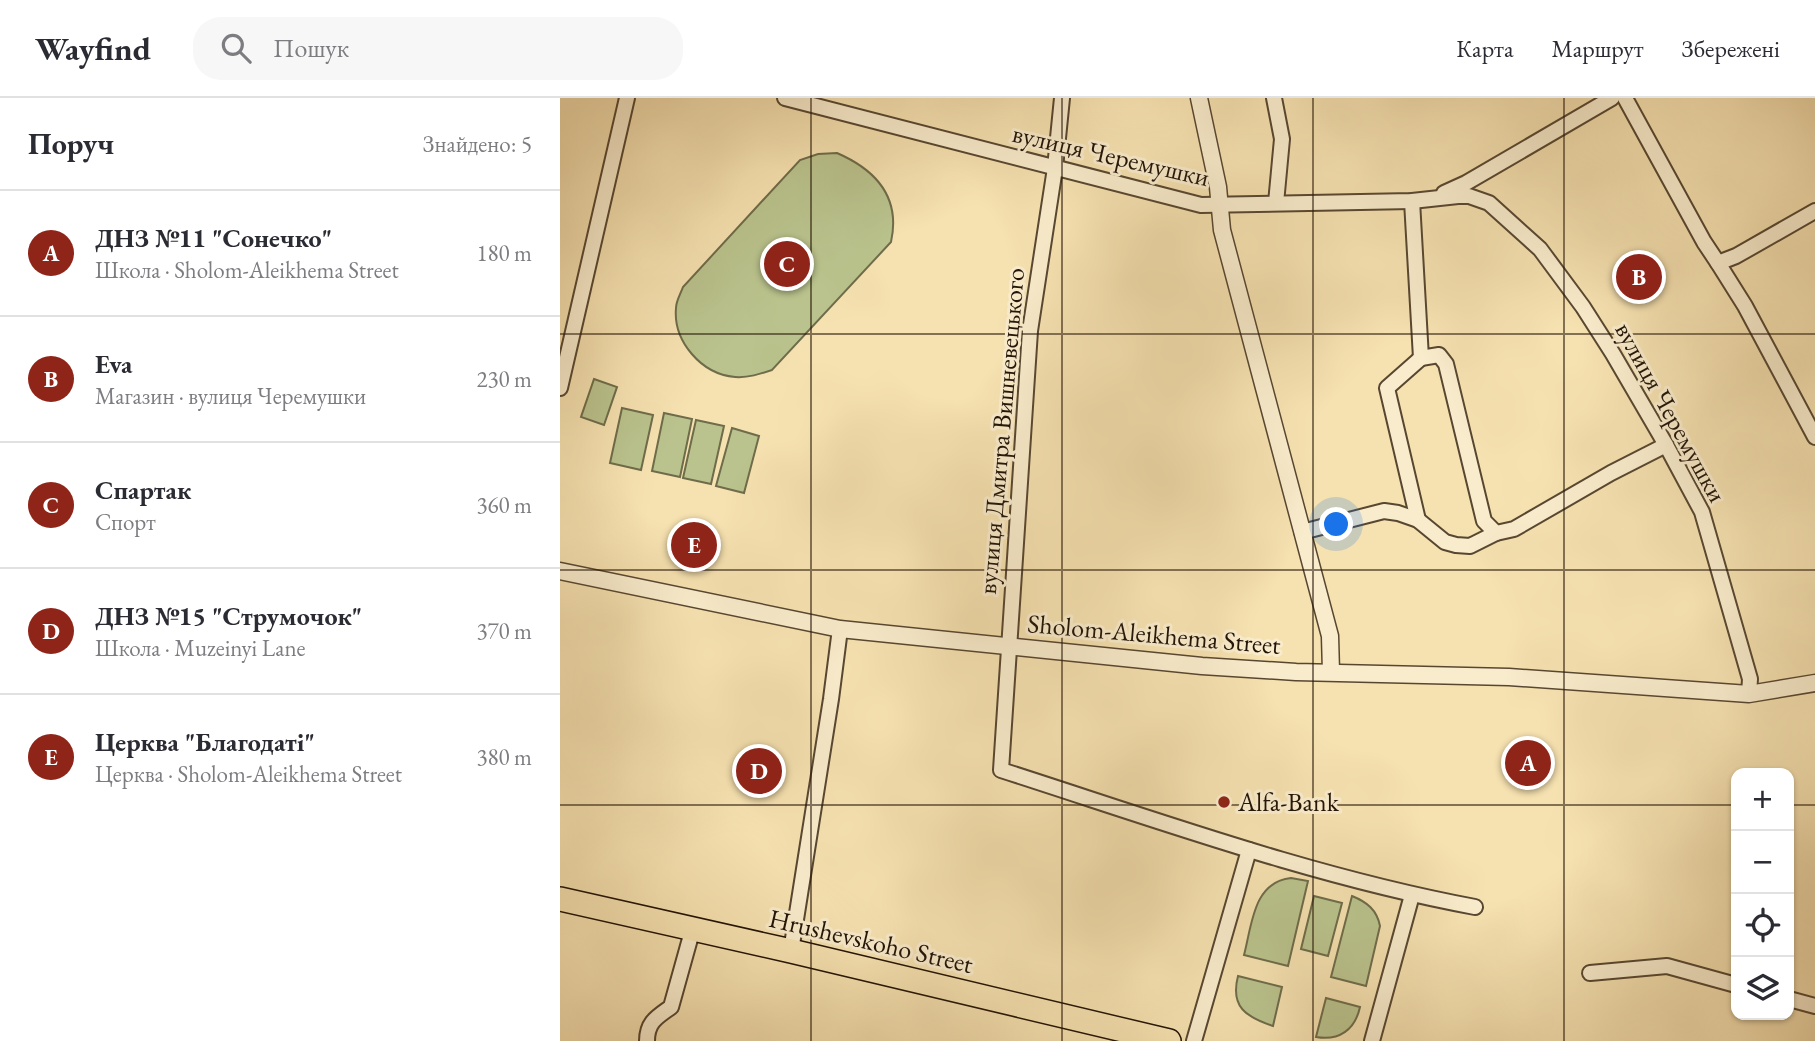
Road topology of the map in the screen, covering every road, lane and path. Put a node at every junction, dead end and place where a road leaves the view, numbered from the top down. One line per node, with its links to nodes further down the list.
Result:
1 (627, 98): 16 (street)
2 (785, 98): 8 (street, вулиця Черемушки)
3 (1062, 98): 8 (street, вулиця Дмитра Вишневецького)
4 (1199, 98): 12 (street)
5 (1274, 98): 11 (street)
6 (1612, 98): 9 (street, вулиця Черемушки)
7 (1625, 98): 14 (street)
8 (1055, 168): 12 (street, вулиця Черемушки); 24 (street, вулиця Дмитра Вишневецького)
9 (1432, 197): 10 (street, вулиця Черемушки); 18 (street, вулиця Черемушки)
10 (1412, 201): 11 (street, вулиця Черемушки); 15 (street)
11 (1276, 203): 12 (street, вулиця Черемушки)
12 (1219, 205): 20 (street)
13 (1815, 211): 14 (street)
14 (1718, 263): 17 (street)
15 (1421, 358): 19 (street); 21 (street)
16 (560, 388)
17 (1815, 437)
18 (1666, 445): 21 (street); 27 (street, вулиця Черемушки)
19 (1418, 520): 20 (street); 21 (street)
20 (1302, 532): 25 (street)
21 (1496, 533)
22 (560, 571): 23 (street, Sholom-Aleikhema Street)
23 (840, 629): 24 (street, Sholom-Aleikhema Street); 33 (street)
24 (1008, 645): 25 (street, Sholom-Aleikhema Street); 28 (street, вулиця Дмитра Вишневецького)
25 (1331, 673): 27 (street, Sholom-Aleikhema Street)
26 (1815, 683): 27 (street, Sholom-Aleikhema Street)
27 (1749, 694)
28 (1249, 850): 29 (street); 40 (street)
29 (1412, 895): 31 (street); 41 (street)
30 (560, 899): 32 (highway, Hrushevskoho Street)
31 (1475, 907)
32 (693, 928): 33 (highway, Hrushevskoho Street); 38 (street)
33 (791, 951): 39 (highway, Hrushevskoho Street)
34 (1590, 973): 35 (street)
35 (1731, 984)
36 (1794, 1000): 37 (street)
37 (1815, 1006)
38 (647, 1041)
39 (1169, 1041)
40 (1194, 1041)
41 (1372, 1041)

